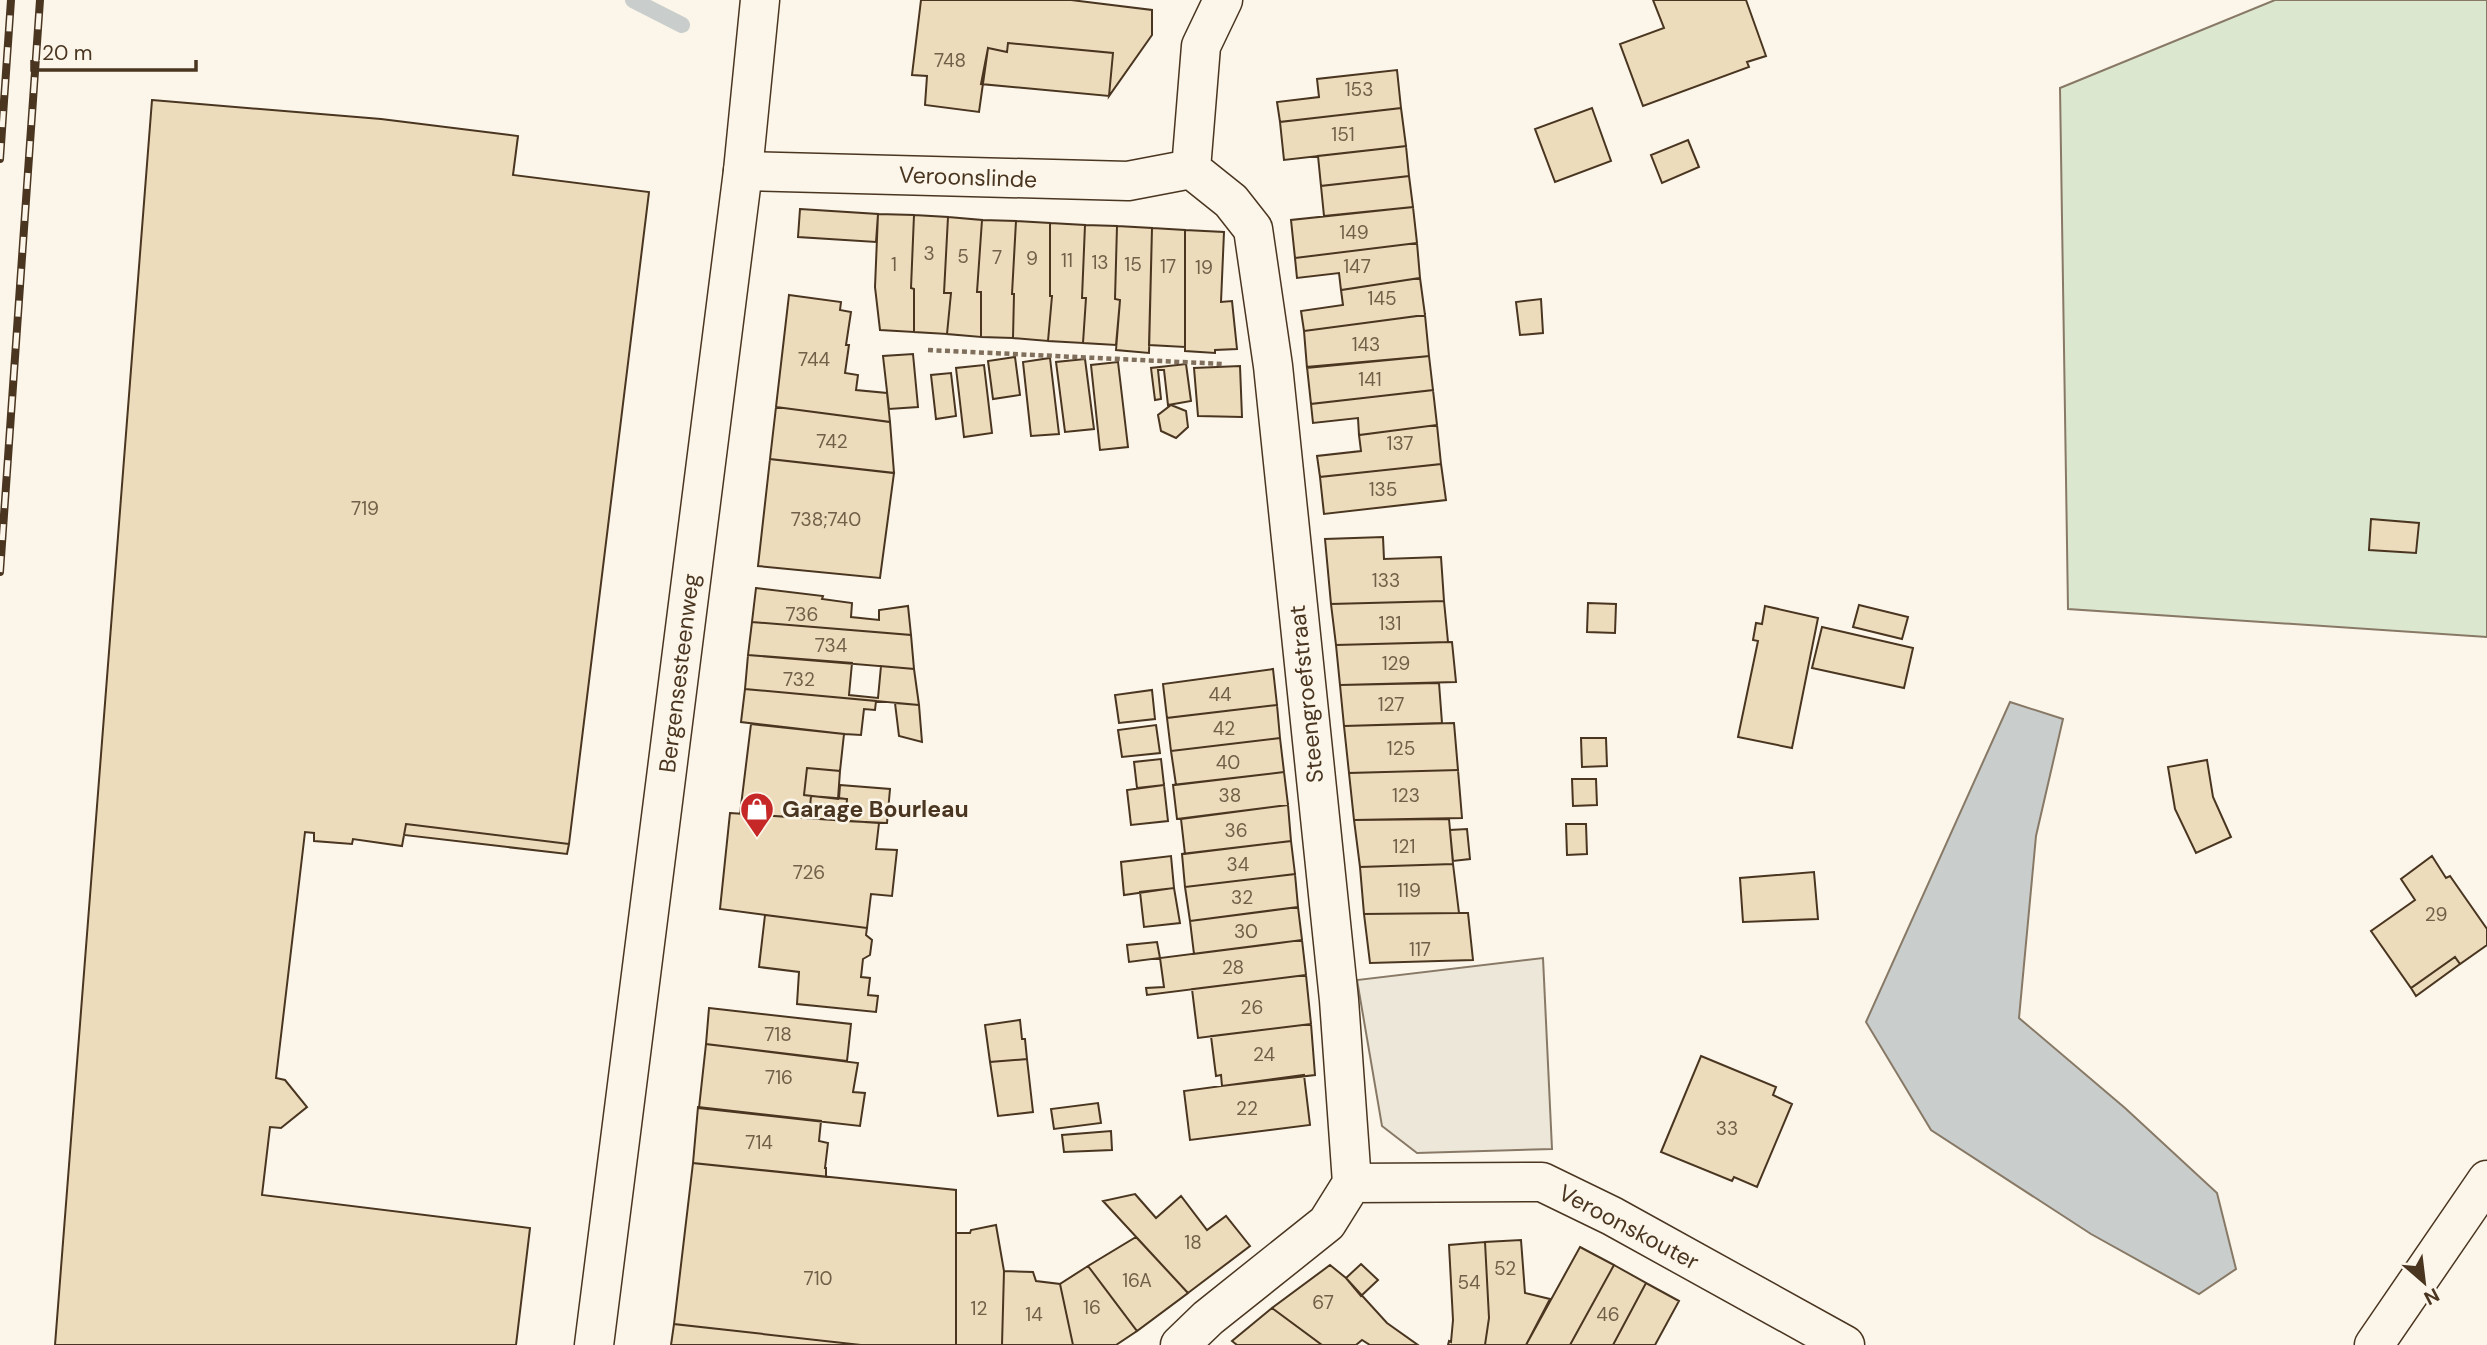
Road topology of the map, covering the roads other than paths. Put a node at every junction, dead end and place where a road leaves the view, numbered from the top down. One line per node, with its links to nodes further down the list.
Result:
1 (760, 0): 4 (street, Bergensesteenweg)
2 (1223, 0): 3 (street)
3 (1191, 169): 4 (street, Veroonslinde); 6 (street, Steengroefstraat)
4 (743, 171): 7 (street, Bergensesteenweg)
5 (2487, 1180): 10 (street)
6 (1353, 1183): 8 (street); 9 (street, Veroonskouter)
7 (594, 1345)
8 (1180, 1345)
9 (1845, 1345)
10 (2374, 1345)

